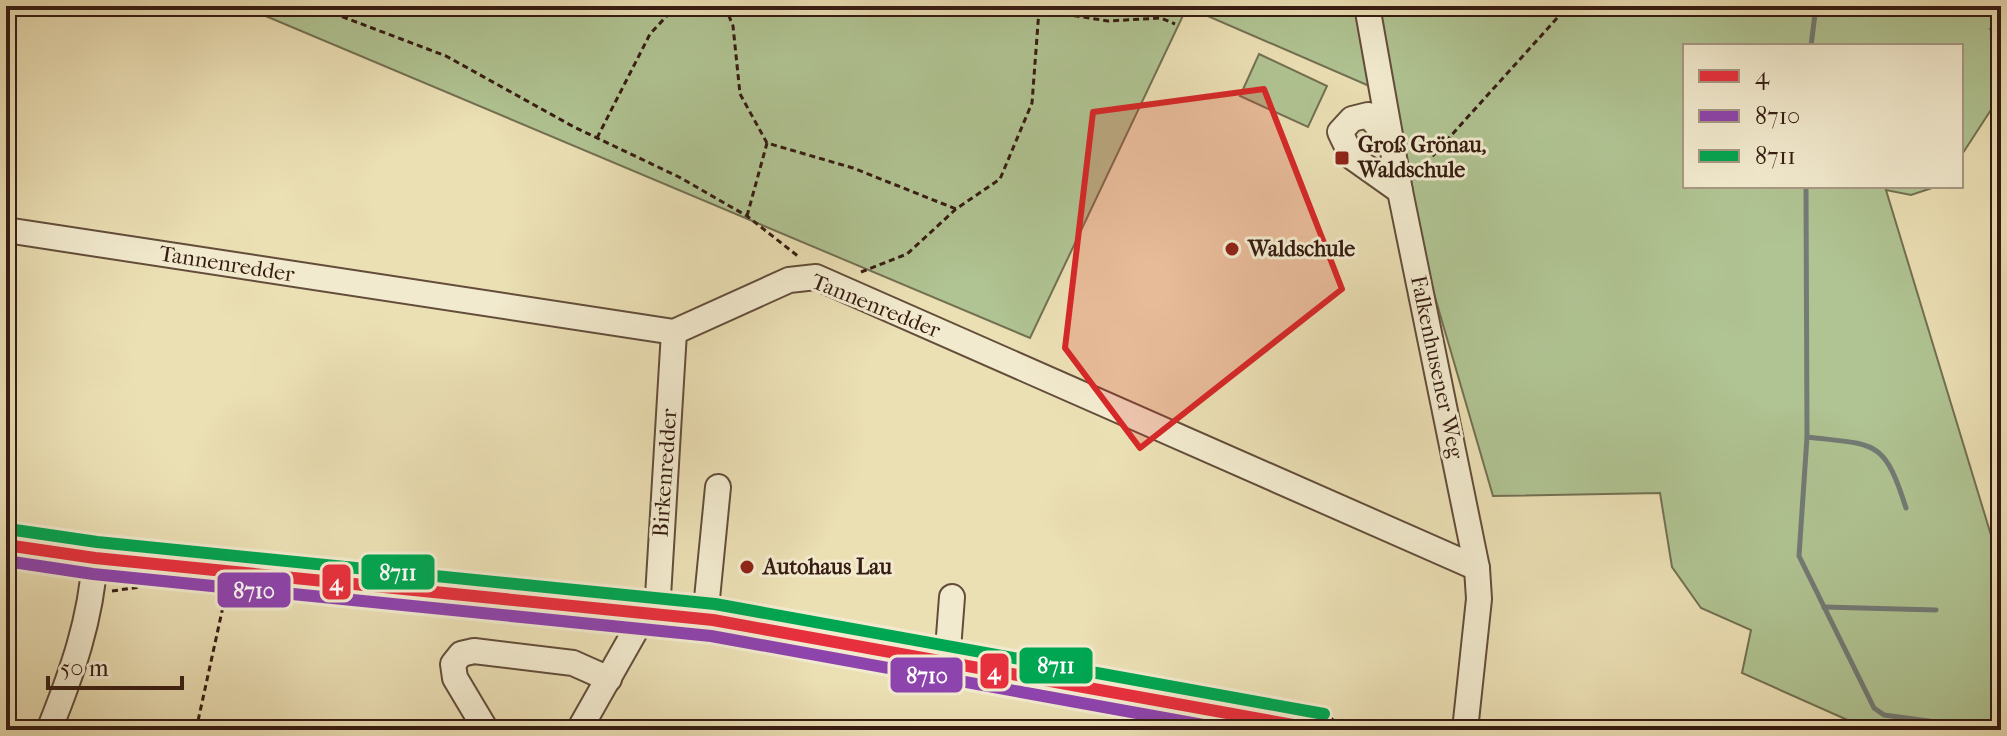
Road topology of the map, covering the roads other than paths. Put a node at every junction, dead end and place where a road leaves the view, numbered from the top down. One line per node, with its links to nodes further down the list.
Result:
1 (1367, 6): 2 (street, Falkenhusener Weg)
2 (1391, 141): 3 (street, Falkenhusener Weg); 3 (street)
3 (1400, 191): 9 (street, Falkenhusener Weg)
4 (6, 230): 5 (street, Tannenredder)
5 (674, 332): 9 (street, Tannenredder); 11 (street, Birkenredder)
6 (718, 487): 12 (street)
7 (6, 545): 8 (main road)
8 (95, 558): 11 (main road); 15 (street)
9 (1477, 568): 19 (street, Falkenhusener Weg)
10 (952, 597): 13 (street)
11 (648, 612): 12 (main road); 14 (street, Birkenredder)
12 (705, 619): 13 (main road)
13 (947, 662): 18 (main road)
14 (609, 679): 16 (street); 17 (street, Birkenredder)
15 (49, 730)
16 (486, 730)
17 (579, 730)
18 (1321, 730)
19 (1465, 730)

